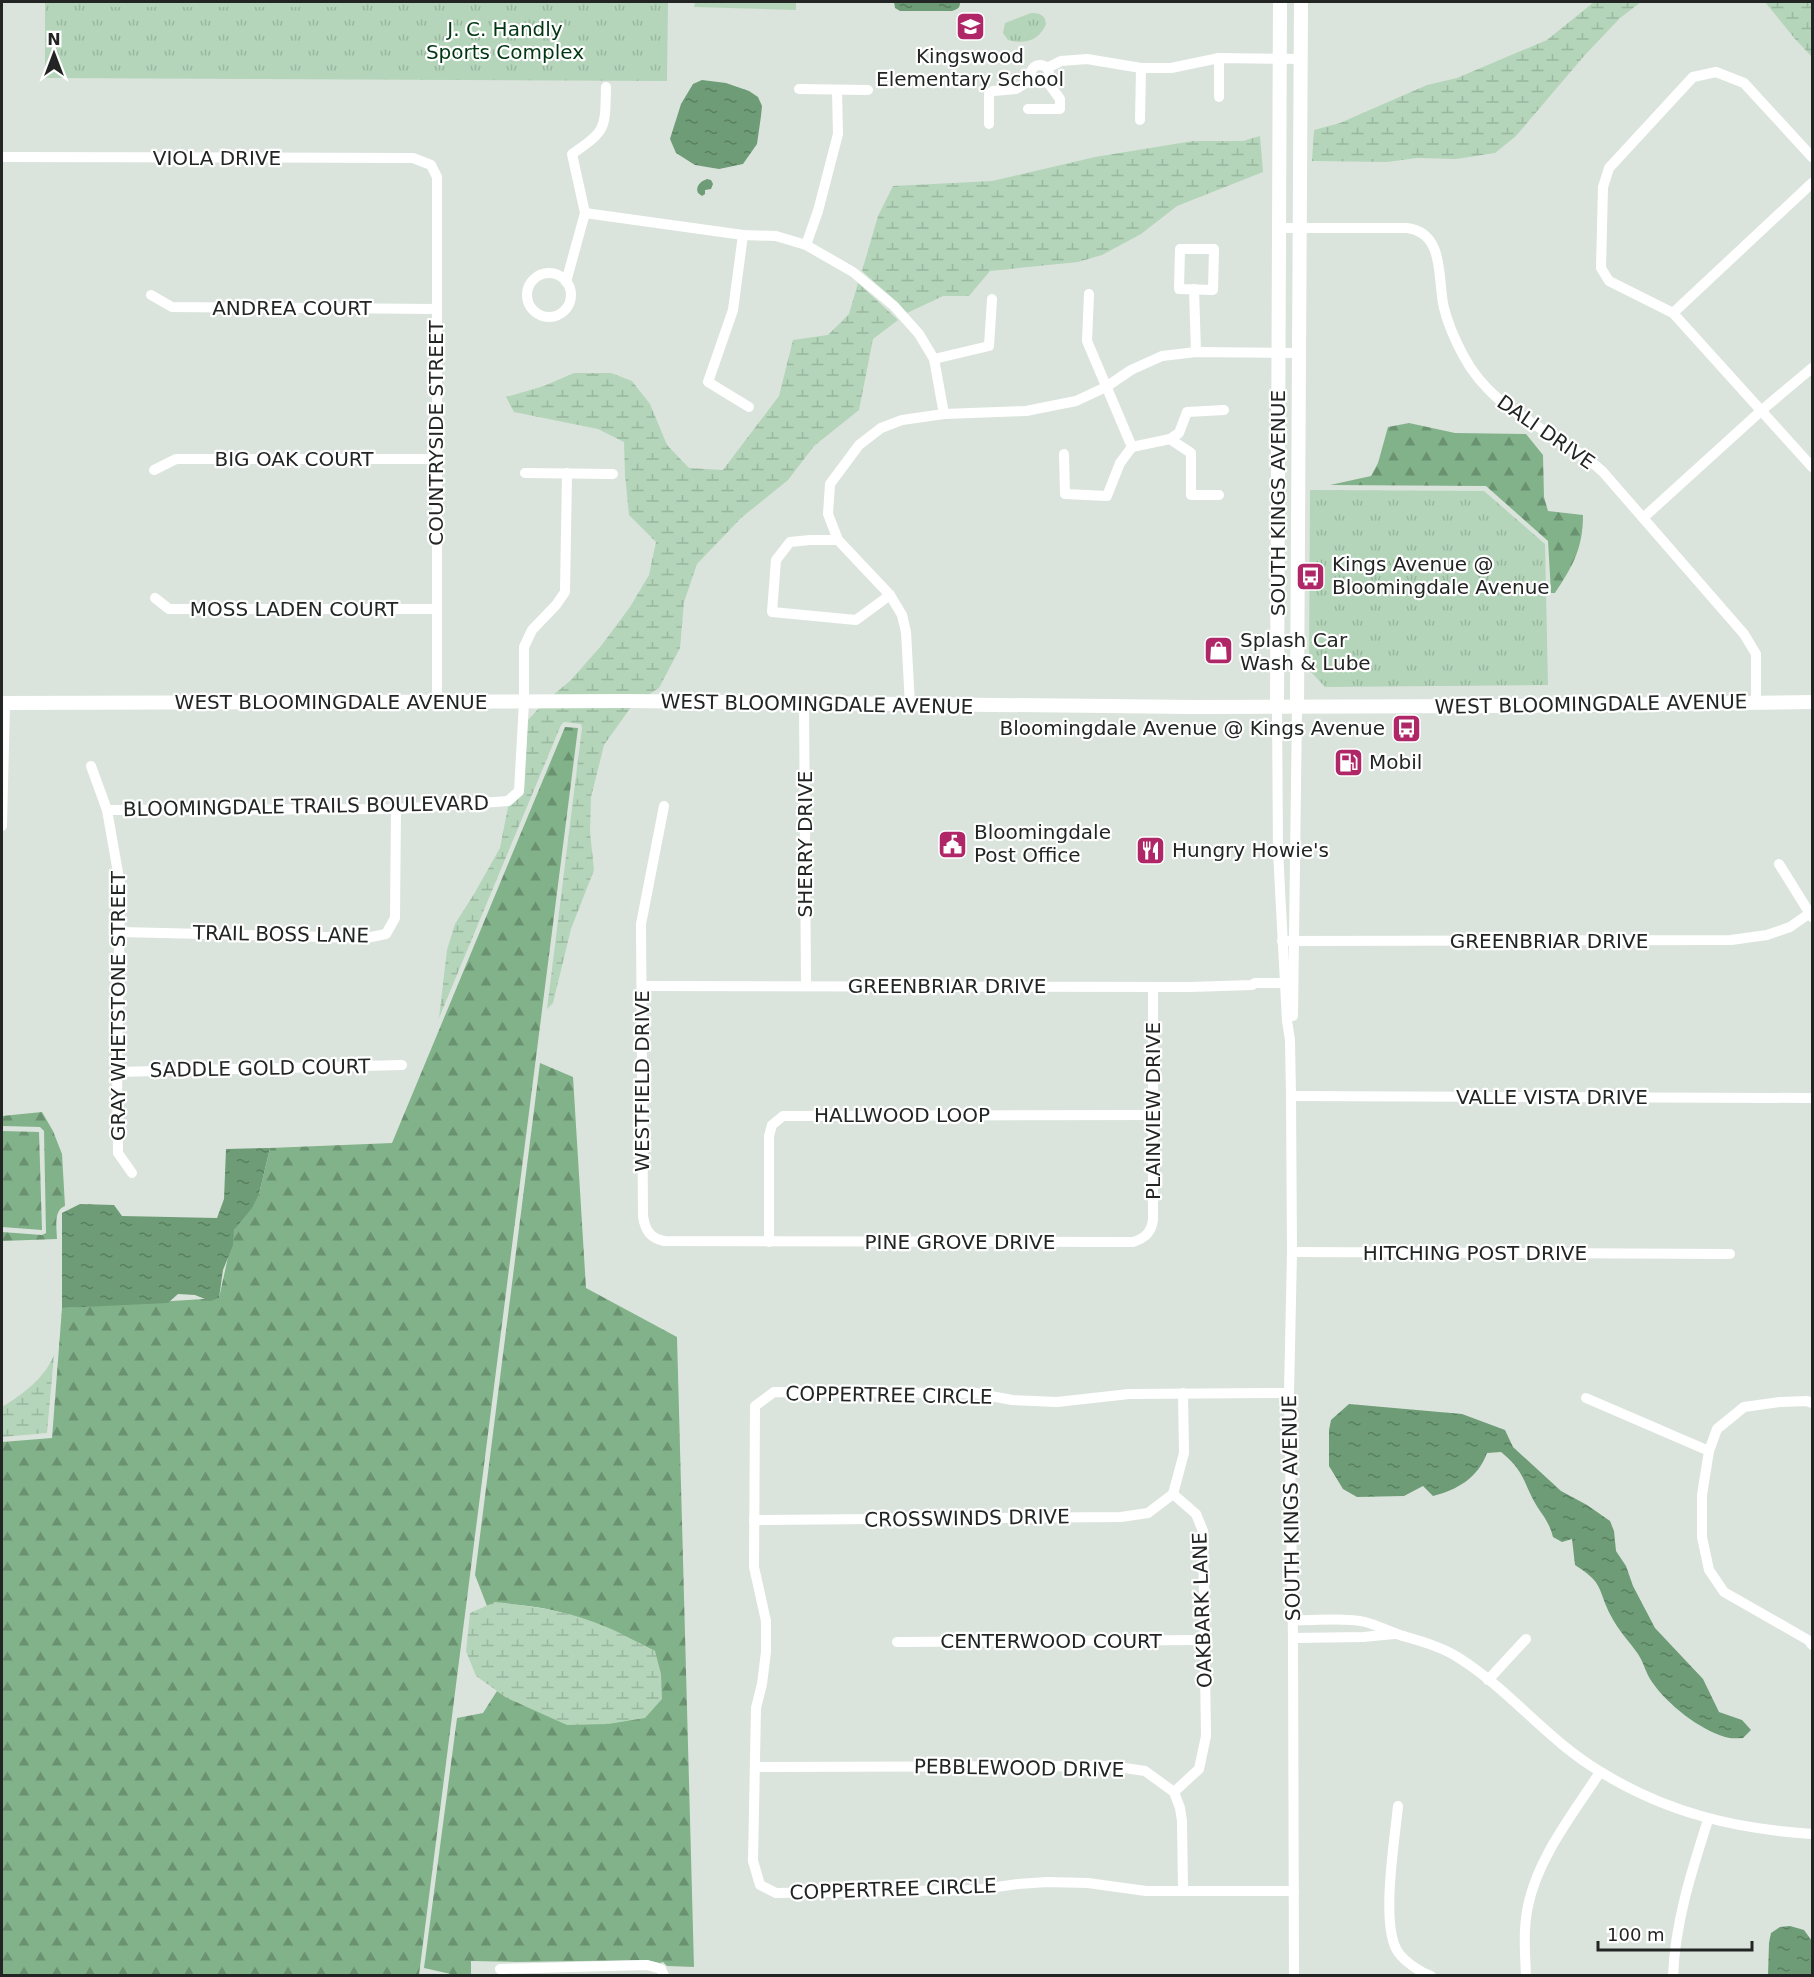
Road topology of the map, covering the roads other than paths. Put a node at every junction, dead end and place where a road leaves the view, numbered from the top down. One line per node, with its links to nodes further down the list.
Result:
1 (1280, 2): 4 (main road, SOUTH KINGS AVENUE)
2 (1301, 2): 5 (main road, SOUTH KINGS AVENUE)
3 (1219, 58): 4 (street); 7 (street); 14 (street)
4 (1280, 59): 5 (street); 23 (main road, SOUTH KINGS AVENUE)
5 (1301, 59): 24 (main road, SOUTH KINGS AVENUE)
6 (1047, 68): 7 (street); 8 (street); 9 (street)
7 (1141, 68): 16 (street)
8 (1033, 79): 9 (street); 17 (street)
9 (1046, 80): 15 (street)
10 (606, 87): 22 (street)
11 (799, 89): 12 (street)
12 (837, 90): 13 (street); 26 (street)
13 (868, 90)
14 (1219, 97)
15 (1028, 109)
16 (1140, 120)
17 (989, 124)
18 (1812, 157): 33 (street)
19 (2, 158): 20 (street, VIOLA DRIVE)
20 (431, 165): 32 (street, COUNTRYSIDE STREET)
21 (1812, 183): 33 (street)
22 (585, 213): 25 (street); 27 (street)
23 (1279, 228): 24 (street, DALI DRIVE); 35 (main road, SOUTH KINGS AVENUE)
24 (1300, 228): 36 (main road, SOUTH KINGS AVENUE); 54 (street, DALI DRIVE)
25 (743, 234): 26 (street); 40 (street)
26 (806, 245): 37 (street)
27 (566, 282): 27 (street)
28 (1194, 290): 28 (street); 34 (street)
29 (1089, 294): 39 (street)
30 (152, 295): 32 (street, ANDREA COURT)
31 (992, 299): 37 (street)
32 (436, 309): 47 (street, COUNTRYSIDE STREET)
33 (1673, 313): 42 (street)
34 (1196, 352): 35 (street); 39 (street)
35 (1279, 352): 36 (street); 66 (main road, SOUTH KINGS AVENUE)
36 (1299, 353): 67 (main road, SOUTH KINGS AVENUE)
37 (934, 359): 43 (street)
38 (1812, 368): 42 (street)
39 (1106, 387): 43 (street); 45 (street)
40 (749, 407)
41 (1224, 410): 44 (street)
42 (1762, 410): 48 (street); 54 (street)
43 (944, 414): 55 (street)
44 (1170, 439): 45 (street); 53 (street)
45 (1132, 447): 46 (street)
46 (1064, 454)
47 (436, 459): 49 (street, BIG OAK COURT); 58 (street, COUNTRYSIDE STREET)
48 (1812, 467)
49 (154, 470)
50 (525, 473): 51 (street)
51 (567, 473): 52 (street); 59 (street, BLOOMINGDALE TRAILS BOULEVARD)
52 (613, 474)
53 (1219, 495)
54 (1643, 518): 61 (street, DALI DRIVE)
55 (838, 540): 56 (street); 56 (street)
56 (890, 596): 65 (street)
57 (155, 598): 58 (street, MOSS LADEN COURT)
58 (437, 609): 64 (street, COUNTRYSIDE STREET)
59 (524, 702): 60 (main road, WEST BLOOMINGDALE AVENUE); 64 (main road, WEST BLOOMINGDALE AVENUE); 70 (street, BLOOMINGDALE TRAILS BOULEVARD)
60 (804, 702): 65 (main road, WEST BLOOMINGDALE AVENUE); 79 (street, SHERRY DRIVE)
61 (1756, 702): 62 (main road, WEST BLOOMINGDALE AVENUE); 67 (main road, WEST BLOOMINGDALE AVENUE)
62 (1812, 702)
63 (3, 703): 64 (main road, WEST BLOOMINGDALE AVENUE); 72 (street)
64 (437, 703)
65 (910, 705): 66 (main road, WEST BLOOMINGDALE AVENUE)
66 (1277, 707): 67 (main road, WEST BLOOMINGDALE AVENUE); 76 (street, SOUTH KINGS AVENUE)
67 (1297, 707): 77 (street, SOUTH KINGS AVENUE)
68 (90, 766): 71 (street, GRAY WHETSTONE STREET)
69 (664, 806): 78 (street, WESTFIELD DRIVE)
70 (396, 808): 71 (street, BLOOMINGDALE TRAILS BOULEVARD); 75 (street, TRAIL BOSS LANE)
71 (107, 810): 75 (street, GRAY WHETSTONE STREET)
72 (2, 826)
73 (1779, 864): 74 (street)
74 (1811, 915): 77 (street, GREENBRIAR DRIVE)
75 (120, 932): 83 (street, GRAY WHETSTONE STREET)
76 (1282, 941): 77 (street, GREENBRIAR DRIVE); 80 (street, SOUTH KINGS AVENUE)
77 (1294, 941): 80 (street, SOUTH KINGS AVENUE)
78 (642, 986): 79 (street, GREENBRIAR DRIVE); 89 (street, WESTFIELD DRIVE)
79 (806, 986): 81 (street, GREENBRIAR DRIVE)
80 (1289, 986): 81 (street, GREENBRIAR DRIVE); 84 (street, SOUTH KINGS AVENUE)
81 (1153, 987): 86 (street, PLAINVIEW DRIVE)
82 (402, 1065): 83 (street, SADDLE GOLD COURT)
83 (117, 1072): 87 (street, GRAY WHETSTONE STREET)
84 (1291, 1096): 85 (street, VALLE VISTA DRIVE); 90 (street, SOUTH KINGS AVENUE)
85 (1812, 1098)
86 (1153, 1115): 88 (street, PLAINVIEW DRIVE); 89 (street, HALLWOOD LOOP)
87 (132, 1173)
88 (1148, 1234): 89 (street, PINE GROVE DRIVE)
89 (769, 1242)
90 (1292, 1252): 91 (street, HITCHING POST DRIVE); 93 (street, SOUTH KINGS AVENUE)
91 (1730, 1254)
92 (1183, 1393): 93 (street, COPPERTREE CIRCLE); 97 (street); 98 (street, COPPERTREE CIRCLE)
93 (1289, 1393): 99 (street, SOUTH KINGS AVENUE)
94 (1586, 1398): 96 (street)
95 (1812, 1403): 96 (street)
96 (1709, 1451): 103 (street)
97 (1173, 1494): 98 (street, CROSSWINDS DRIVE); 104 (street, OAKBARK LANE)
98 (754, 1520): 107 (street, COPPERTREE CIRCLE)
99 (1293, 1620): 100 (street); 101 (street, SOUTH KINGS AVENUE)
100 (1397, 1634): 101 (street); 106 (street)
101 (1293, 1638): 114 (street, SOUTH KINGS AVENUE)
102 (1526, 1639): 106 (street)
103 (1811, 1639)
104 (1204, 1640): 105 (street, CENTERWOOD COURT); 109 (street, OAKBARK LANE)
105 (897, 1642)
106 (1488, 1680): 108 (street)
107 (756, 1767): 109 (street, PEBBLEWOOD DRIVE); 113 (street, COPPERTREE CIRCLE)
108 (1600, 1772): 111 (street); 119 (street)
109 (1174, 1792): 113 (street)
110 (1398, 1806): 118 (street)
111 (1708, 1820): 112 (street); 120 (street)
112 (1812, 1834)
113 (1183, 1892): 114 (street, COPPERTREE CIRCLE)
114 (1293, 1892): 117 (street, SOUTH KINGS AVENUE)
115 (500, 1969): 116 (street)
116 (662, 1972)
117 (1294, 1976)
118 (1431, 1976)
119 (1526, 1976)
120 (1672, 1976)

